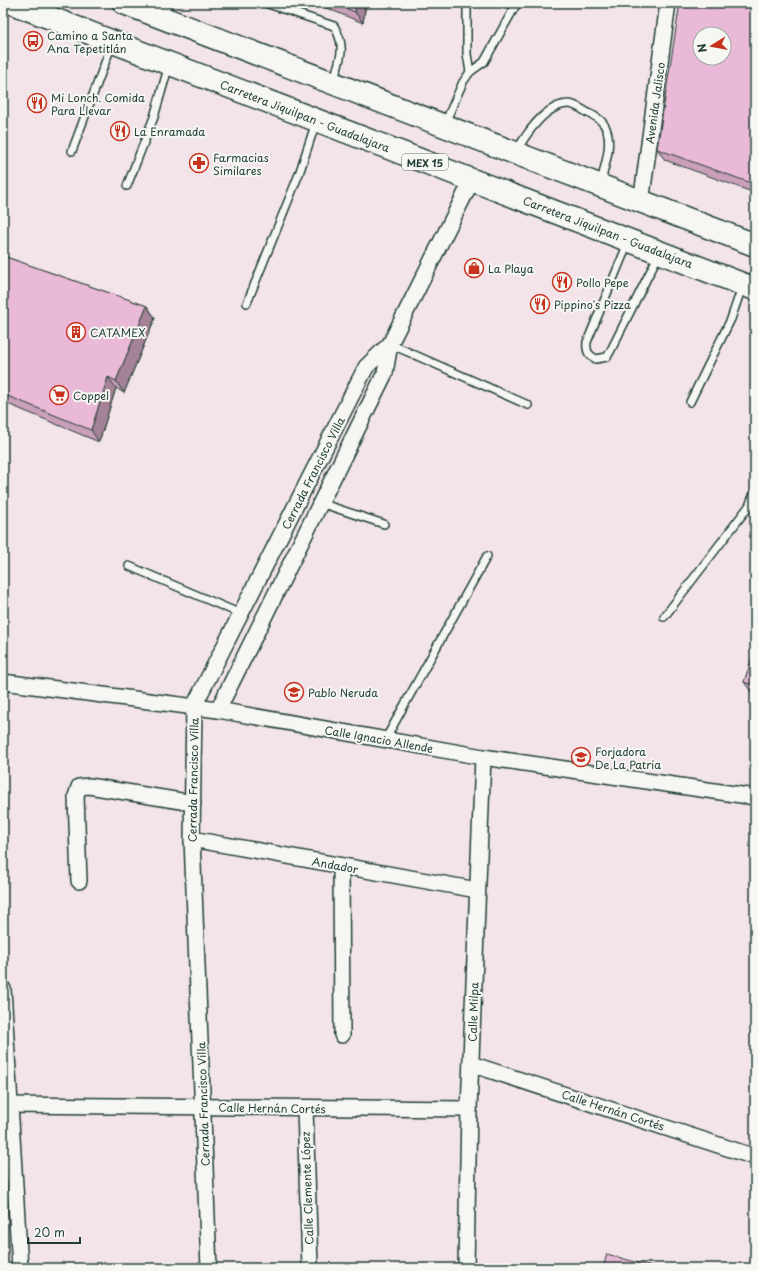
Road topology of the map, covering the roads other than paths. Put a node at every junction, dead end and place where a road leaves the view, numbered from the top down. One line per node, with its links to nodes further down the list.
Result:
1 (12, 3): 8 (highway, Carretera Jiquilpan - Guadalajara / MEX 15)
2 (124, 3): 7 (highway)
3 (265, 3): 11 (lane)
4 (467, 3): 10 (lane)
5 (517, 3): 10 (lane)
6 (668, 3): 19 (street, Avenida Jalisco)
7 (162, 10): 11 (highway)
8 (113, 42): 9 (highway, Carretera Jiquilpan - Guadalajara / MEX 15); 14 (lane)
9 (169, 64): 12 (highway, Carretera Jiquilpan - Guadalajara / MEX 15); 17 (lane)
10 (470, 72): 13 (lane)
11 (333, 84): 13 (highway)
12 (317, 120): 16 (highway, Carretera Jiquilpan - Guadalajara / MEX 15); 24 (lane)
13 (444, 127): 15 (highway)
14 (72, 150)
15 (515, 154): 18 (highway); 18 (lane)
16 (472, 180): 20 (highway, Carretera Jiquilpan - Guadalajara / MEX 15); 25 (street, Cerrada Francisco Villa)
17 (127, 186)
18 (600, 187): 19 (highway)
19 (641, 203): 21 (highway)
20 (629, 240): 22 (highway, Carretera Jiquilpan - Guadalajara / MEX 15); 22 (lane)
21 (755, 246)
22 (660, 252): 23 (highway, Carretera Jiquilpan - Guadalajara / MEX 15)
23 (749, 286): 26 (lane)
24 (247, 303)
25 (390, 344): 27 (lane); 29 (street, Cerrada Francisco Villa); 33 (street, Cerrada Francisco Villa)
26 (690, 402)
27 (528, 405)
28 (755, 491): 34 (lane)
29 (320, 503): 30 (lane); 37 (street, Cerrada Francisco Villa)
30 (384, 524)
31 (487, 556): 38 (lane)
32 (129, 566): 33 (lane)
33 (241, 614): 36 (street, Cerrada Francisco Villa)
34 (664, 617)
35 (3, 682): 36 (street, Calle Ignacio Allende)
36 (194, 706): 37 (street, Calle Ignacio Allende); 41 (street, Cerrada Francisco Villa)
37 (218, 710): 38 (street, Calle Ignacio Allende)
38 (385, 740): 39 (street, Calle Ignacio Allende)
39 (483, 757): 40 (street, Calle Ignacio Allende); 45 (street, Calle Milpa)
40 (755, 797)
41 (193, 803): 42 (street, Cerrada Francisco Villa); 44 (street)
42 (192, 839): 43 (street, Andador); 50 (street, Cerrada Francisco Villa)
43 (341, 867): 45 (street, Andador); 47 (street)
44 (79, 881)
45 (477, 890): 48 (street, Calle Milpa)
46 (3, 989): 49 (street)
47 (342, 1035)
48 (470, 1064): 52 (street, Calle Milpa); 53 (street, Calle Hernán Cortés)
49 (6, 1105): 50 (street, Calle Hernán Cortés); 54 (street)
50 (203, 1107): 51 (street, Calle Hernán Cortés); 55 (street, Cerrada Francisco Villa)
51 (305, 1108): 52 (street, Calle Hernán Cortés); 56 (street, Calle Clemente López)
52 (469, 1109): 57 (street, Calle Milpa)
53 (755, 1157)
54 (20, 1268)
55 (209, 1268)
56 (310, 1268)
57 (466, 1268)

